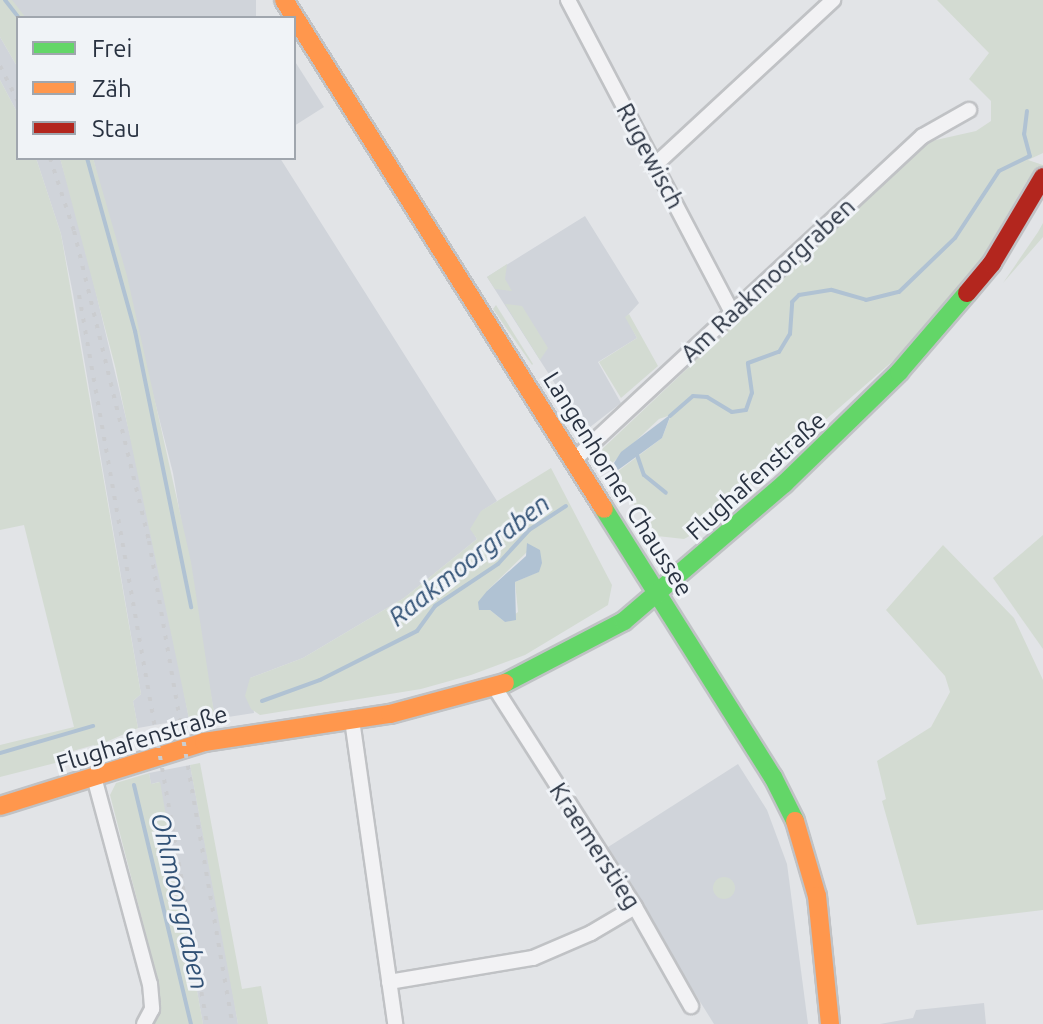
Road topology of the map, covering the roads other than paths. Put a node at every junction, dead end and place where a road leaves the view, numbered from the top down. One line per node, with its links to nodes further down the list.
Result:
1 (568, 0): 5 (street, Rugewisch)
2 (833, 0): 5 (street)
3 (296, 19): 8 (street, Langenhorner Chaussee)
4 (969, 110): 7 (street, Am Raakmoorgraben)
5 (655, 165): 7 (street, Rugewisch)
6 (1040, 184): 9 (street, Flughafenstraße)
7 (732, 313): 8 (street, Am Raakmoorgraben)
8 (574, 460): 9 (street, Langenhorner Chaussee)
9 (658, 595): 10 (street, Flughafenstraße); 19 (street, Langenhorner Chaussee)
10 (495, 688): 11 (street, Flughafenstraße); 14 (street, Kraemerstieg)
11 (352, 720): 12 (street, Flughafenstraße); 15 (street)
12 (94, 777): 13 (street, Flughafenstraße); 17 (street)
13 (0, 806)
14 (635, 907): 15 (street); 16 (street, Kraemerstieg)
15 (389, 982): 18 (street)
16 (691, 1006)
17 (144, 1024)
18 (395, 1024)
19 (830, 1024)

